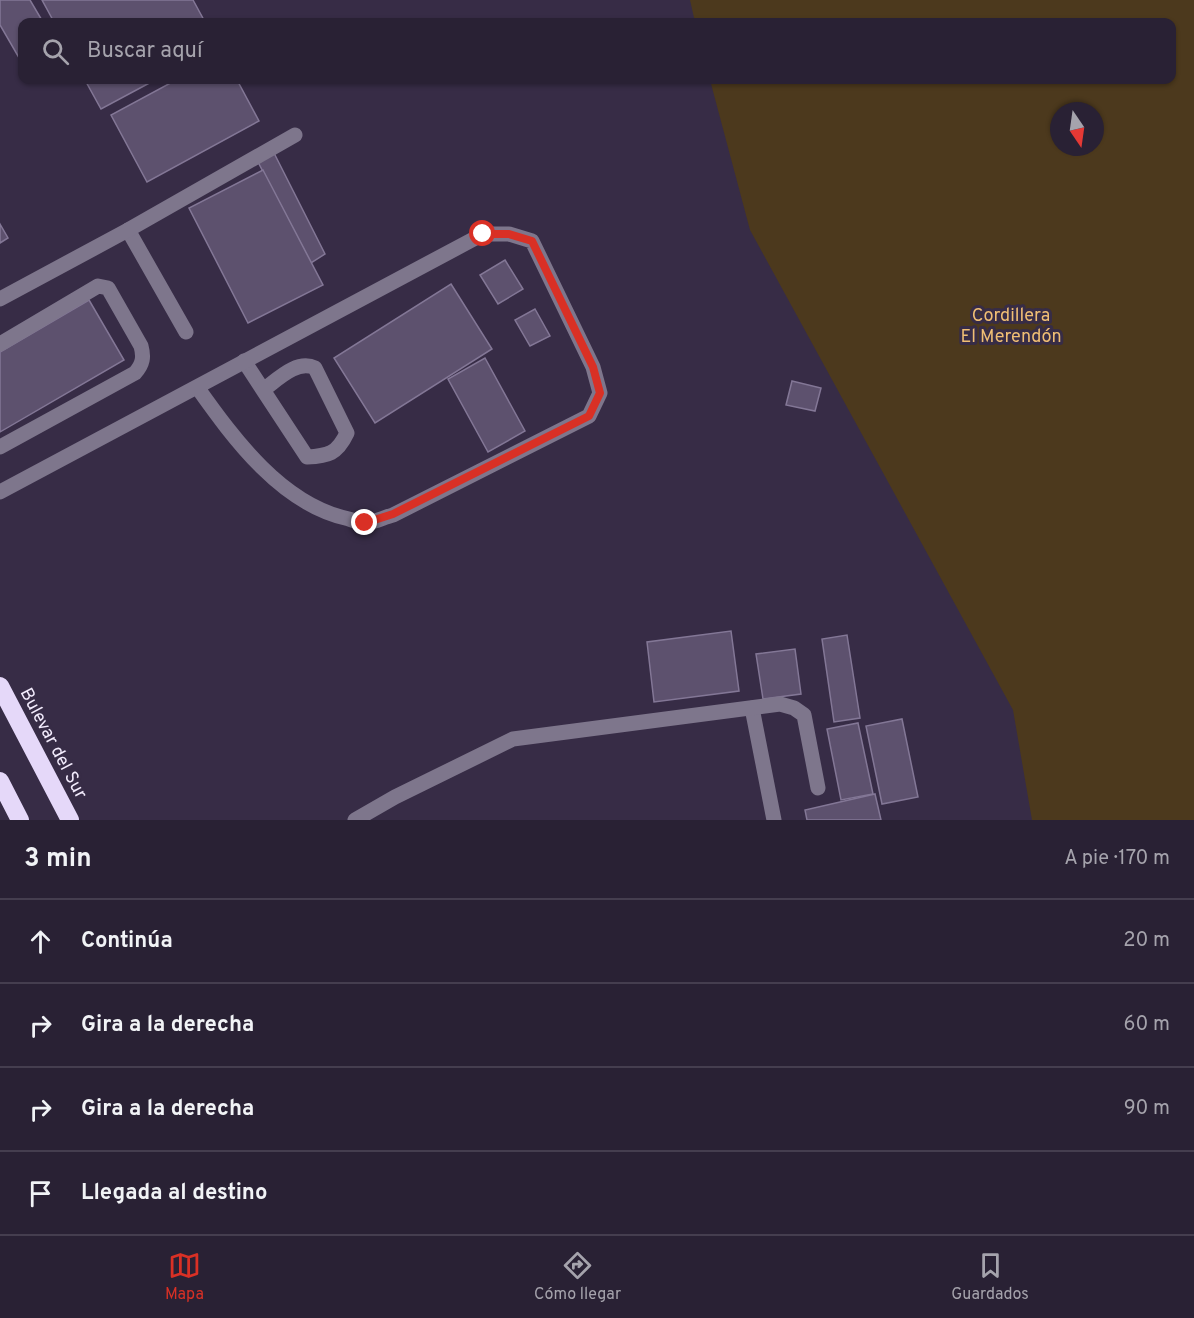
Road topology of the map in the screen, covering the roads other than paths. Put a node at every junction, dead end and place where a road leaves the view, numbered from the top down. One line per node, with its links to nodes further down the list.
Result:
1 (295, 135): 2 (lane)
2 (128, 230): 3 (lane); 4 (lane)
3 (0, 299)
4 (186, 332)
5 (0, 344): 9 (lane)
6 (244, 361): 7 (lane); 7 (lane); 8 (lane)
7 (197, 387): 10 (lane)
8 (263, 390): 8 (lane)
9 (0, 447)
10 (0, 492)
11 (0, 686): 16 (highway, Bulevar del Sur)
12 (752, 708): 14 (lane); 17 (lane); 18 (lane)
13 (0, 782): 15 (highway)
14 (818, 788)
15 (20, 820)
16 (70, 820)
17 (355, 820)
18 (774, 820)

